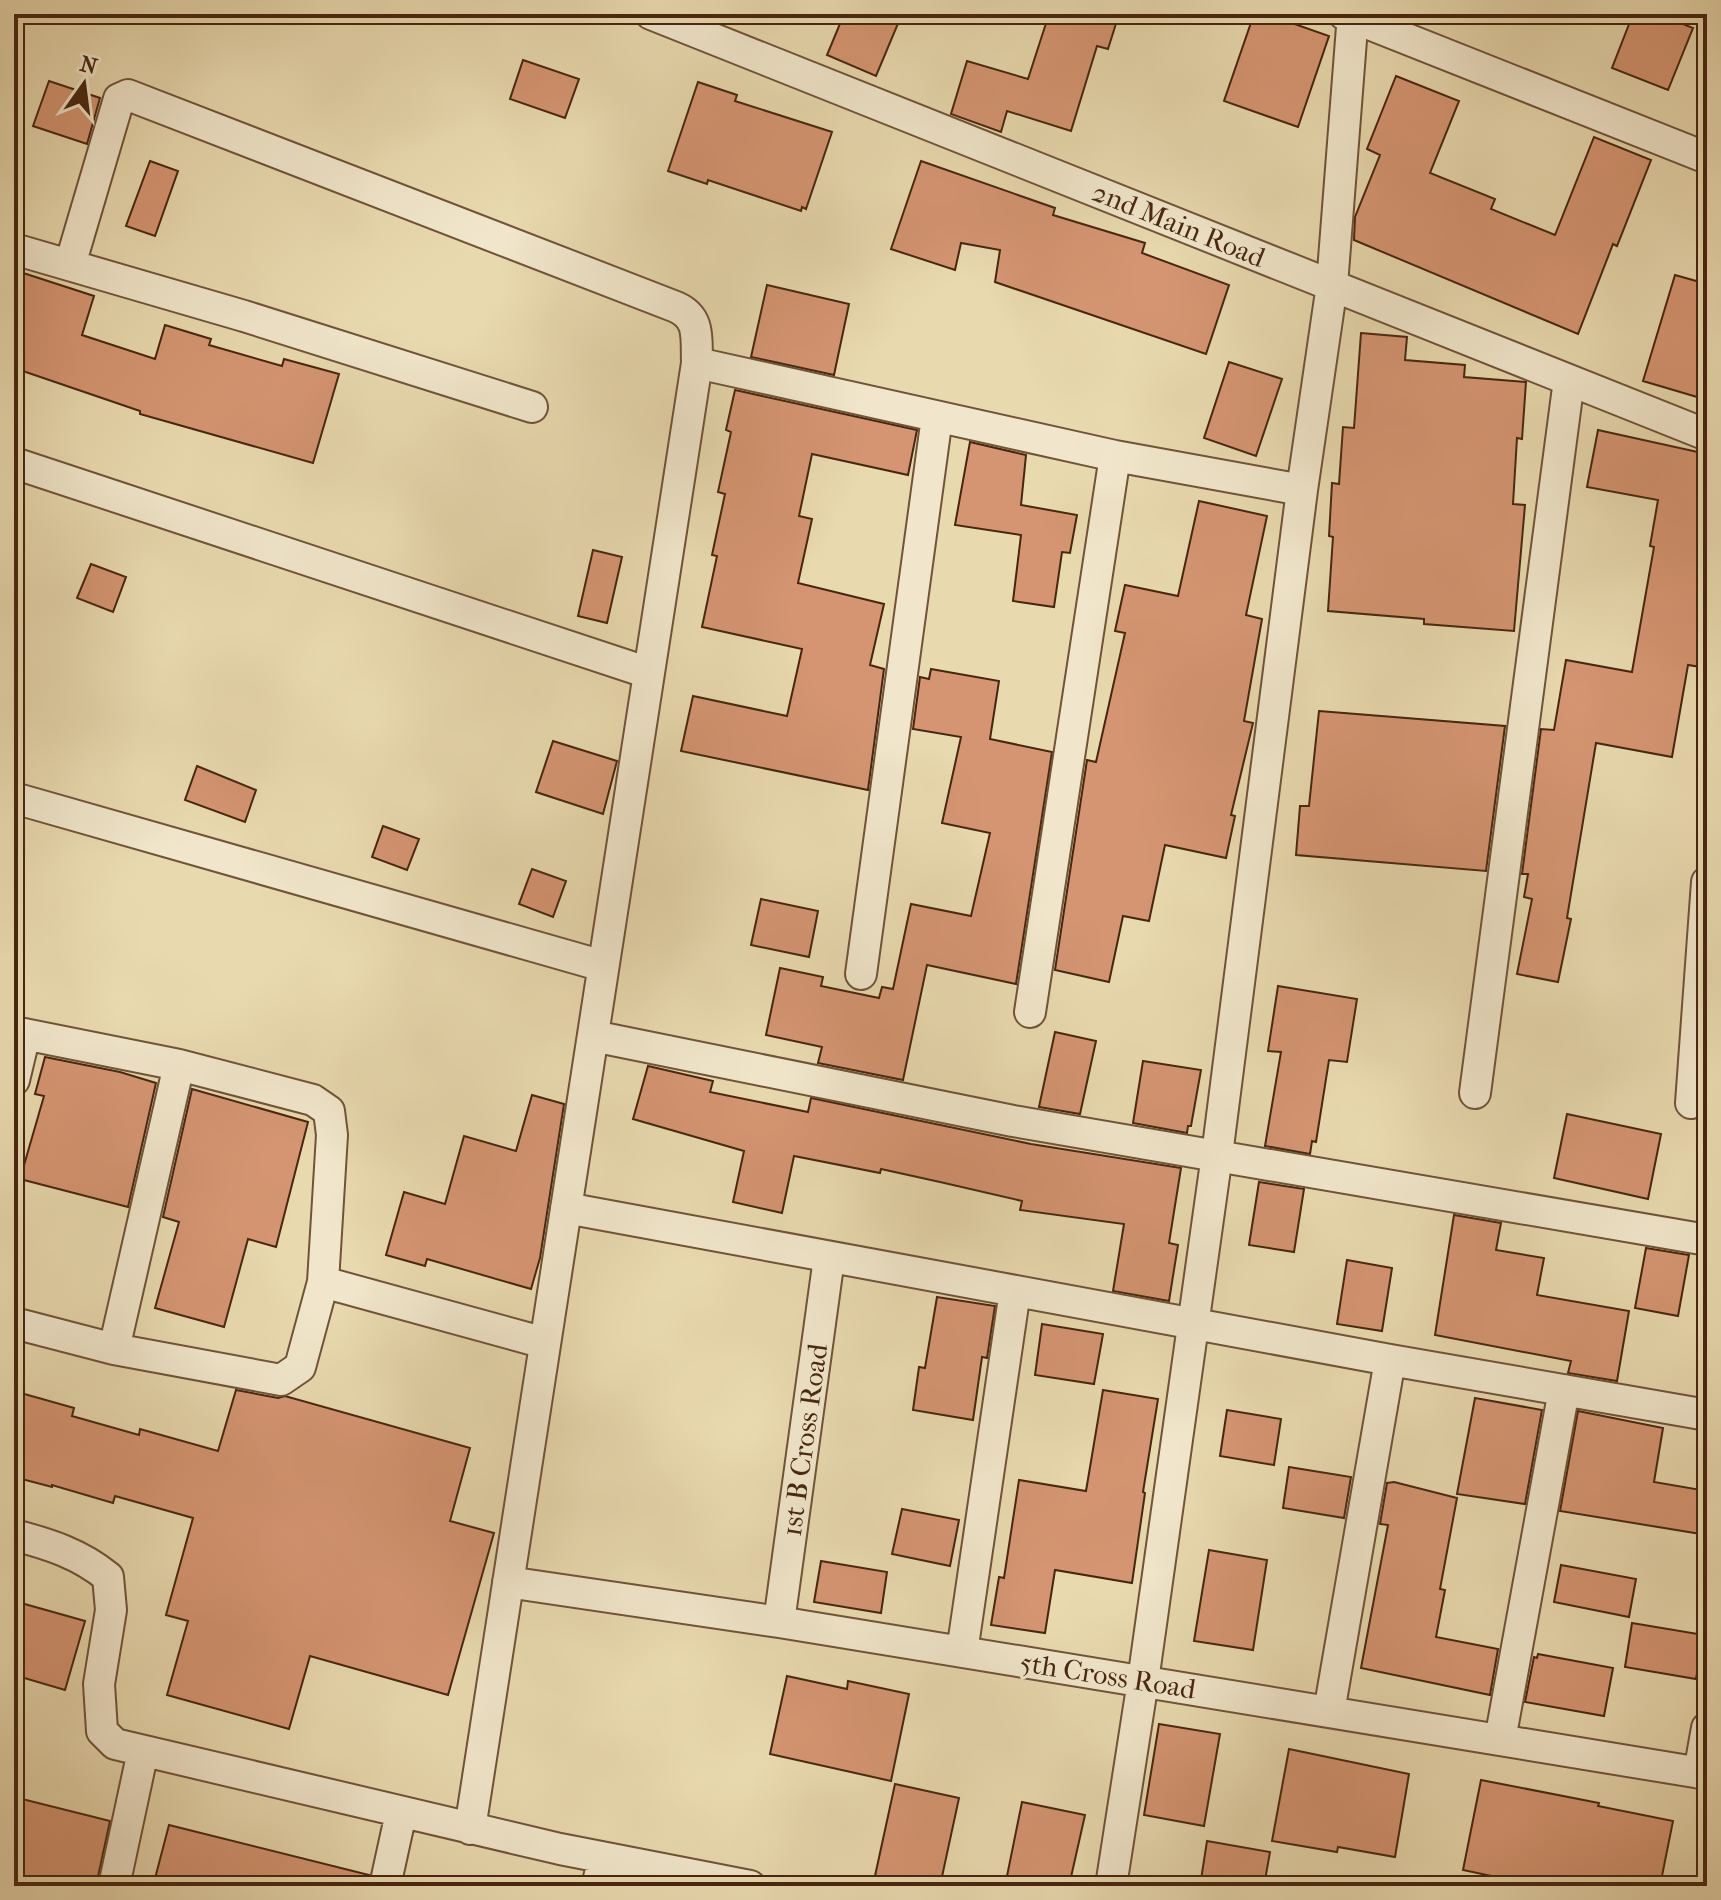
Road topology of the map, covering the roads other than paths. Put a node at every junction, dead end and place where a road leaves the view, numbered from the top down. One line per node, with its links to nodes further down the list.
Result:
1 (651, 14): 6 (street, 2nd Main Road)
2 (1350, 15): 3 (street); 6 (street)
3 (1707, 158)
4 (14, 249): 5 (street)
5 (70, 265): 7 (street); 9 (street)
6 (1332, 285): 8 (street, 2nd Main Road); 14 (street)
7 (697, 363): 10 (street); 15 (street)
8 (1569, 380): 11 (street, 2nd Main Road); 25 (street)
9 (532, 407)
10 (937, 417): 12 (street); 19 (street)
11 (1707, 435)
12 (1115, 456): 14 (street); 20 (street)
13 (14, 463): 15 (street)
14 (1302, 490): 27 (street)
15 (649, 673): 18 (street)
16 (14, 798): 18 (street)
17 (1707, 882): 26 (street)
18 (603, 966): 22 (street)
19 (861, 974)
20 (1030, 1012)
21 (19, 1033): 23 (street); 24 (street)
22 (593, 1036): 27 (street); 28 (street)
23 (179, 1065): 31 (street); 36 (street)
24 (14, 1080)
25 (1475, 1093)
26 (1691, 1103)
27 (1217, 1155): 29 (street); 34 (street)
28 (566, 1208): 30 (street); 35 (street)
29 (1707, 1240)
30 (829, 1258): 32 (street); 42 (street, 1st B Cross Road)
31 (323, 1282): 35 (street); 36 (street)
32 (1015, 1291): 34 (street); 43 (street)
33 (14, 1323): 36 (street)
34 (1193, 1323): 37 (street); 44 (street)
35 (545, 1343): 41 (street)
36 (114, 1349)
37 (1390, 1360): 38 (street); 45 (street)
38 (1564, 1390): 39 (street); 47 (street)
39 (1707, 1415)
40 (14, 1535): 48 (street)
41 (508, 1582): 42 (street, 5th Cross Road); 51 (street)
42 (779, 1622): 43 (street, 5th Cross Road)
43 (962, 1652): 44 (street, 5th Cross Road)
44 (1143, 1681): 45 (street, 5th Cross Road); 56 (street)
45 (1329, 1712): 47 (street, 5th Cross Road)
46 (1707, 1728): 49 (street)
47 (1500, 1740): 49 (street, 5th Cross Road)
48 (143, 1751): 50 (street); 53 (street)
49 (1703, 1774)
50 (401, 1813): 51 (street); 54 (street)
51 (470, 1829): 52 (street)
52 (600, 1872): 55 (street)
53 (114, 1886)
54 (385, 1886)
55 (750, 1886)
56 (1111, 1886)

